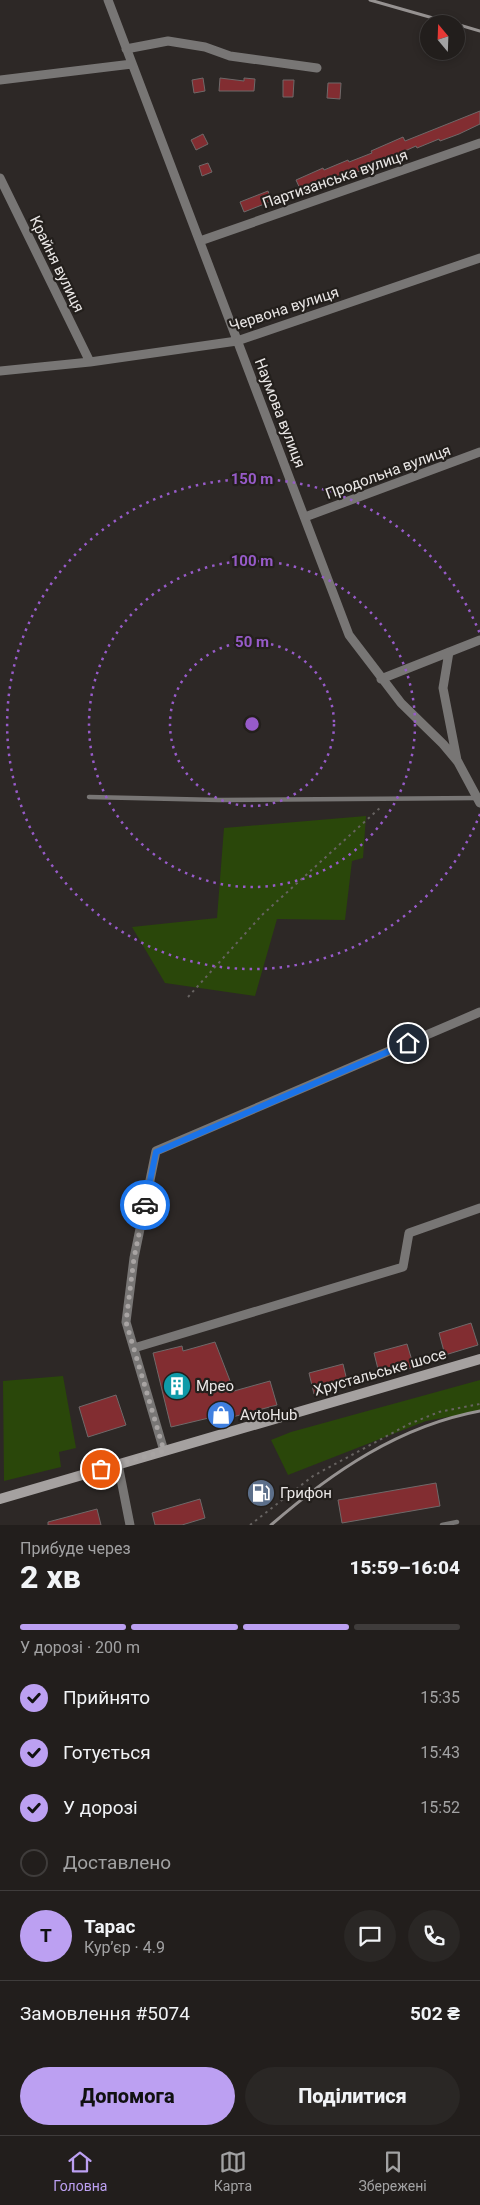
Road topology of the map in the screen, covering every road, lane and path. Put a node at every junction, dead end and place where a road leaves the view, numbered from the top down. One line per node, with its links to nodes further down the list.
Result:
1 (108, 0): 2 (street, Наумова вулиця)
2 (126, 49): 3 (street, Наумова вулиця); 4 (street)
3 (132, 64): 5 (street); 8 (street, Наумова вулиця)
4 (317, 68)
5 (0, 80)
6 (480, 143): 8 (street, Партизанська вулиця)
7 (0, 178): 11 (street, Крайня вулиця)
8 (200, 241): 10 (street, Наумова вулиця)
9 (480, 258): 10 (street, Червона вулиця)
10 (237, 341): 11 (street, Червона вулиця); 14 (street, Наумова вулиця)
11 (90, 362): 12 (street, Червона вулиця)
12 (0, 371)
13 (480, 452): 14 (street, Продольна вулиця)
14 (305, 517): 17 (street, Наумова вулиця)
15 (480, 640): 16 (street)
16 (449, 652): 17 (street); 18 (street)
17 (381, 679): 18 (street, Наумова вулиця)
18 (458, 762): 21 (street, Наумова вулиця)
19 (89, 797): 20 (lane)
20 (391, 798): 21 (lane); 22 (path)
21 (479, 799)
22 (188, 997)
23 (480, 1012): 25 (street)
24 (480, 1208): 25 (street)
25 (134, 1348): 28 (street)
26 (480, 1359): 28 (street, Хрустальське шосе)
27 (480, 1404): 33 (path)
28 (164, 1451): 29 (street, Хрустальське шосе)
29 (118, 1464): 30 (street, Хрустальське шосе); 32 (street)
30 (0, 1499)
31 (458, 1522): 34 (lane)
32 (130, 1525)
33 (250, 1525)
34 (442, 1525)

